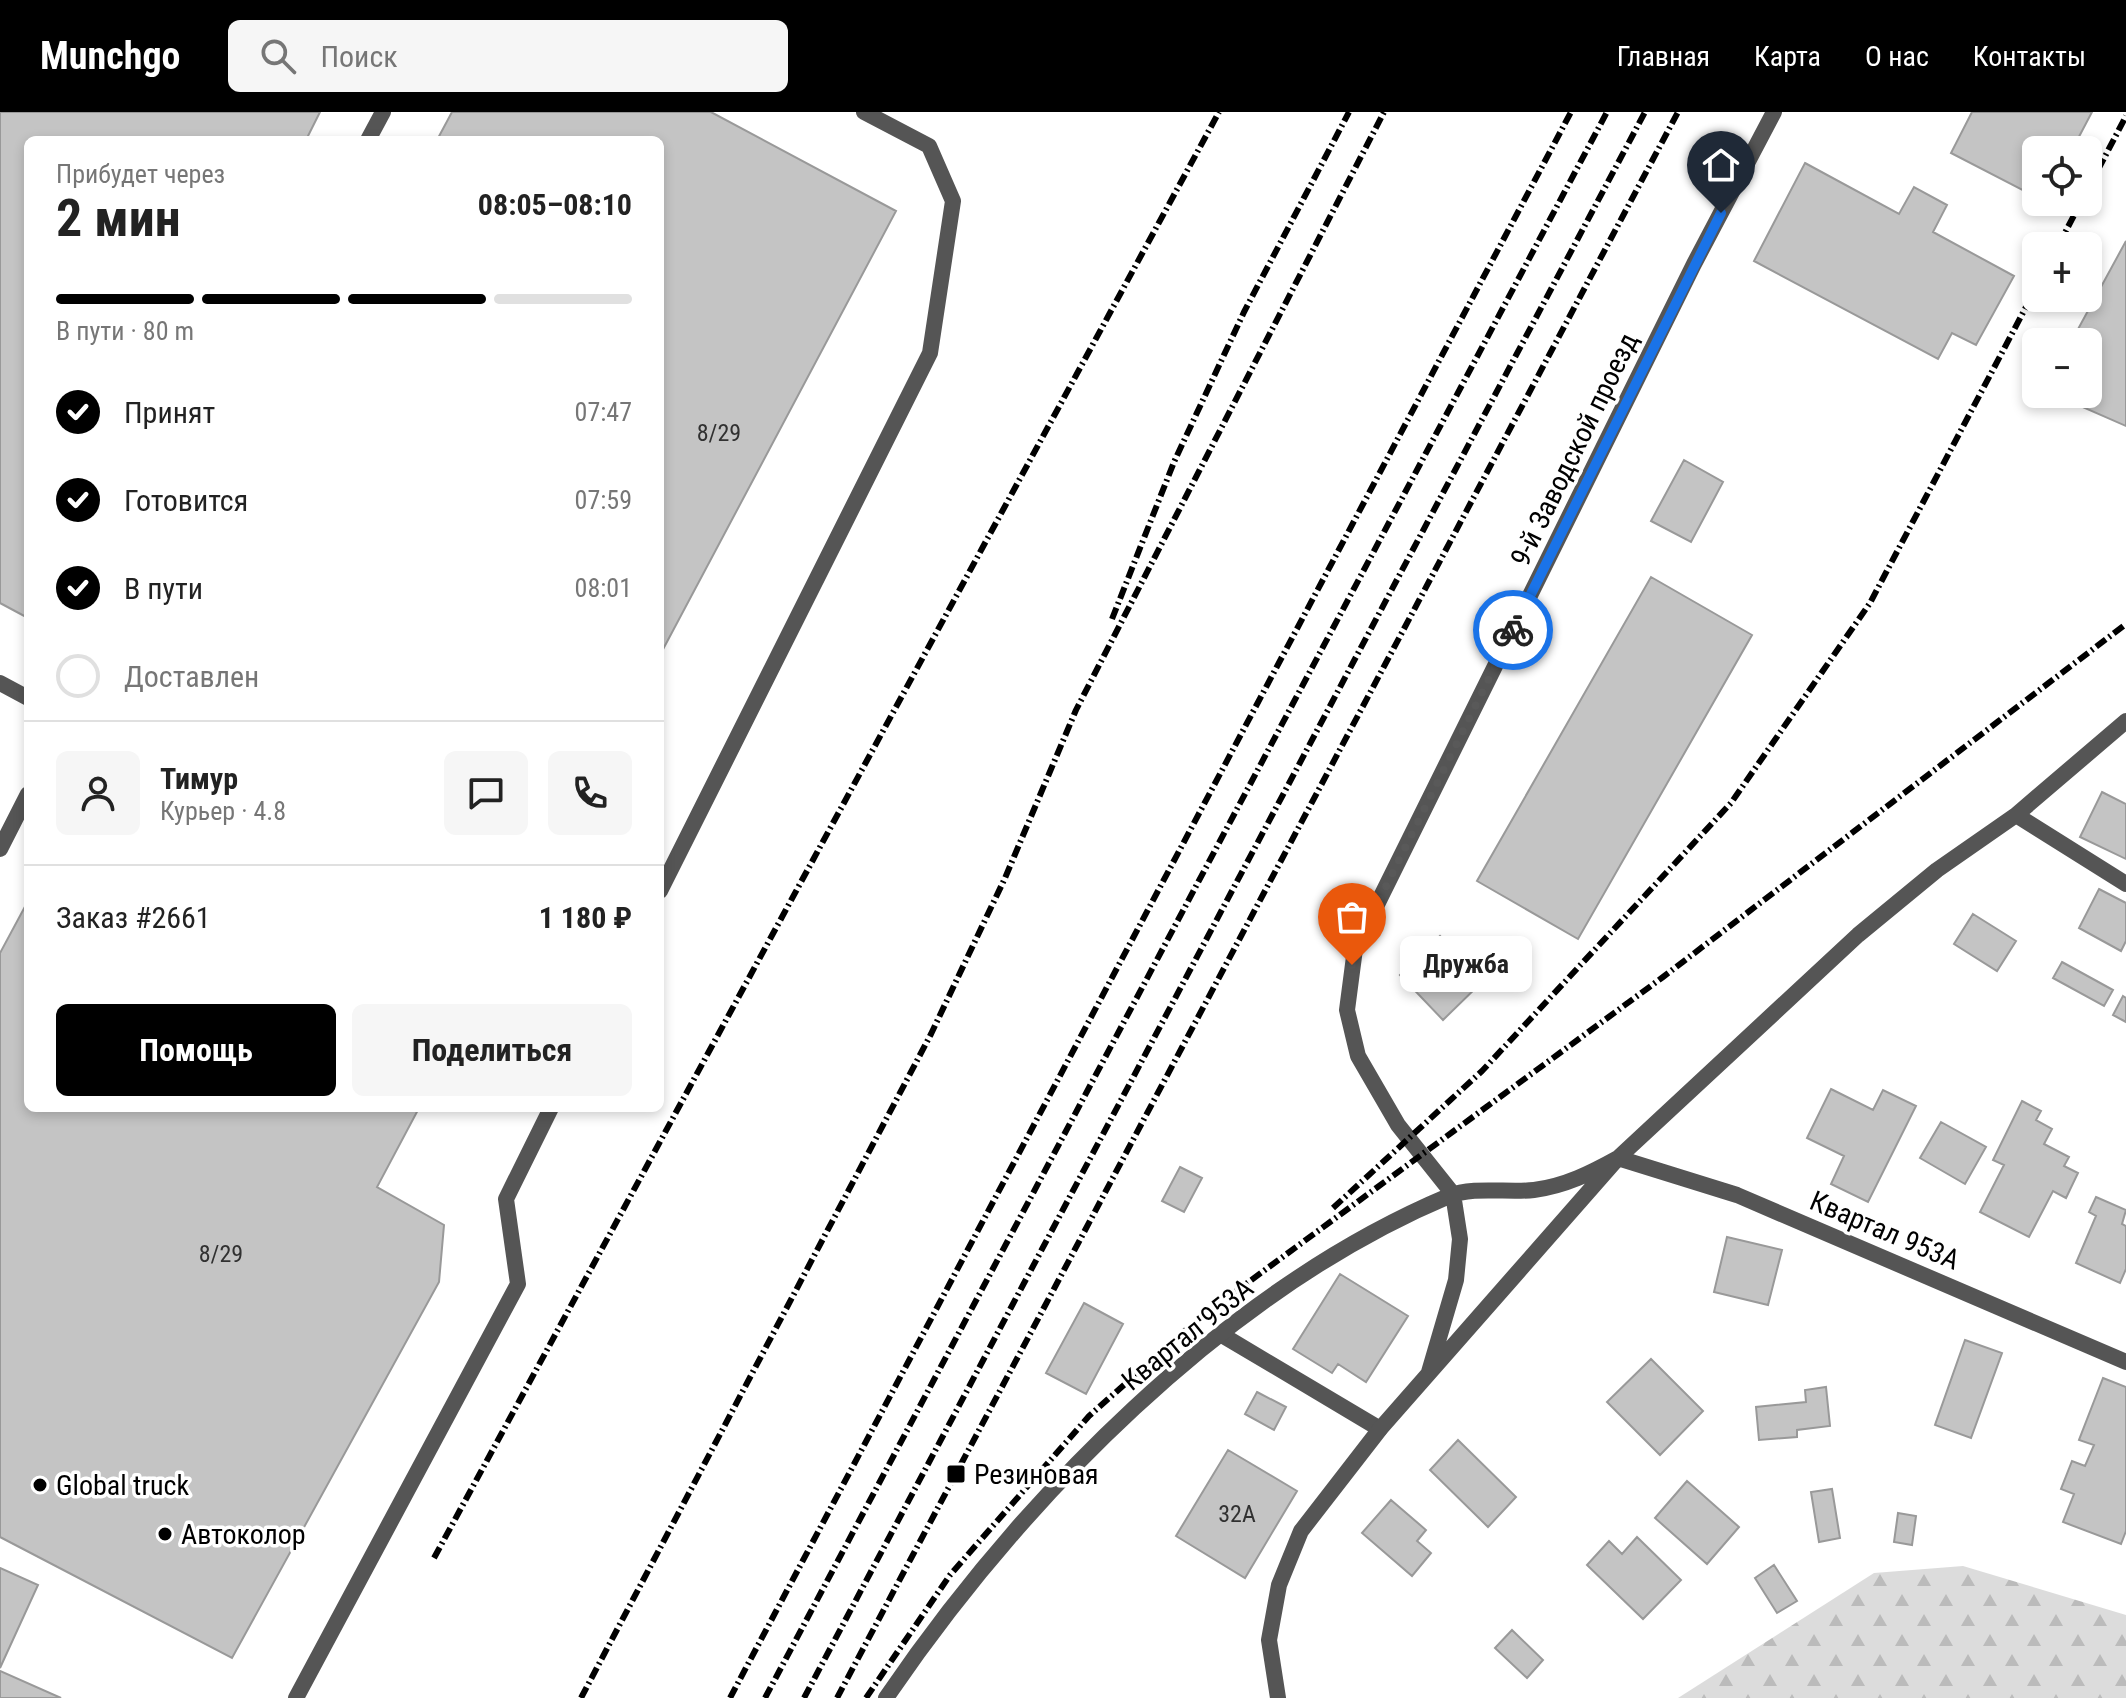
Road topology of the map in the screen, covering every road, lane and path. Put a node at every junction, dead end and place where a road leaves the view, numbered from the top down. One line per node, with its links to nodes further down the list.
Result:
1 (383, 112): 4 (street)
2 (864, 112): 11 (street)
3 (1774, 112): 15 (street, 9-й Заводской проезд)
4 (370, 136)
5 (0, 683): 6 (street)
6 (24, 696)
7 (2126, 721): 9 (street, Квартал 953А)
8 (24, 802): 10 (street)
9 (2016, 815): 12 (street); 14 (street, Квартал 953А)
10 (0, 849)
11 (664, 883)
12 (2126, 884)
13 (549, 1112): 20 (street)
14 (1618, 1158): 15 (street, Квартал 953А); 17 (street, Квартал 953А); 18 (street, Квартал 953А)
15 (1453, 1194): 16 (street, Квартал 953А); 18 (street)
16 (1222, 1335): 19 (street); 21 (street, Квартал 953А)
17 (2126, 1362)
18 (1429, 1372): 19 (street, Квартал 953А)
19 (1380, 1429): 22 (street, Квартал 953А)
20 (296, 1698)
21 (886, 1698)
22 (1278, 1698)

